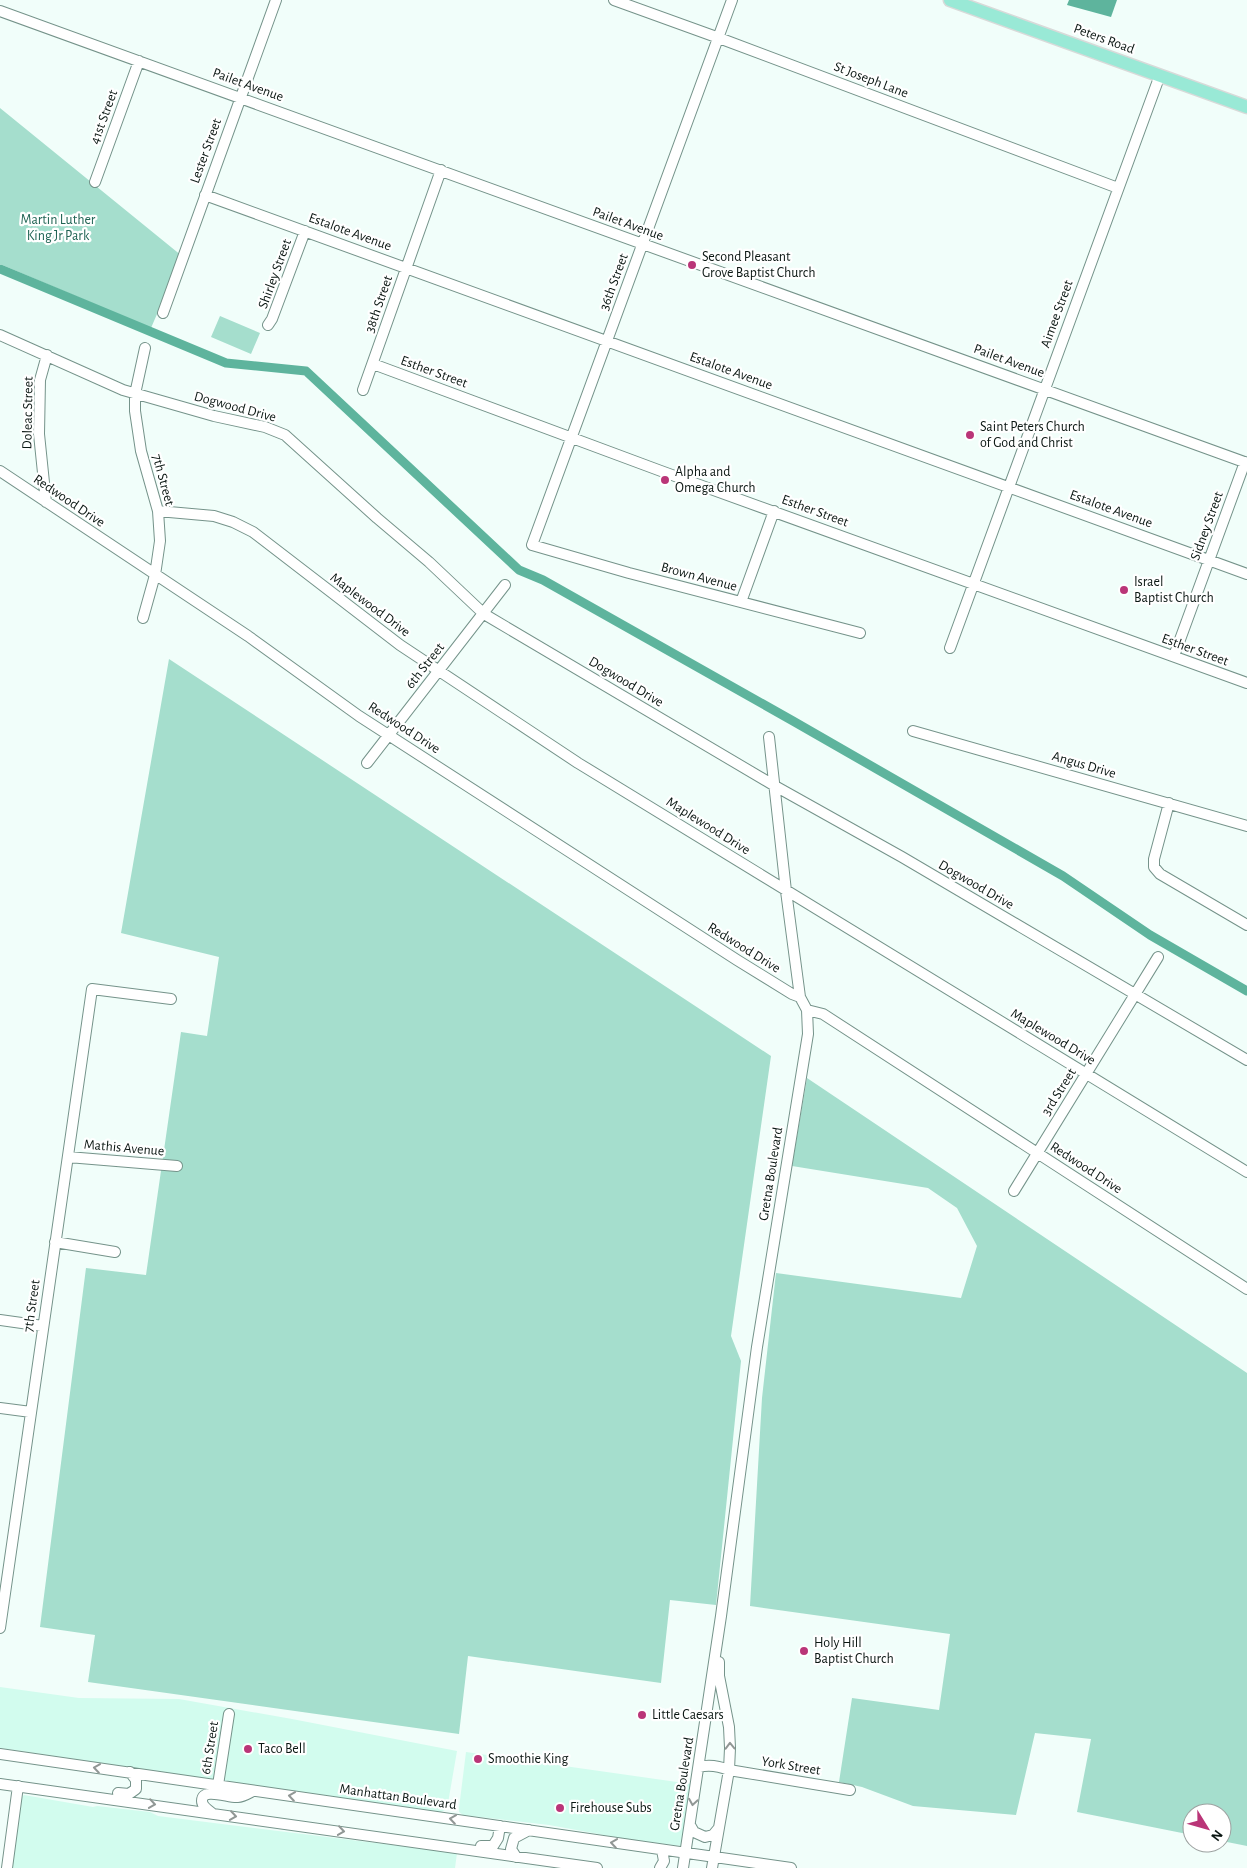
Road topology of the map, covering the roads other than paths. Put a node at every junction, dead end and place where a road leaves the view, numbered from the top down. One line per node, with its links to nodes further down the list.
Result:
1 (276, 0): 9 (street, Lester Street)
2 (614, 0): 6 (street, St Joseph Lane)
3 (732, 0): 6 (street, 36th Street)
4 (950, 0): 8 (main road, Peters Road)
5 (0, 12): 7 (street, Pailet Avenue)
6 (719, 38): 13 (street, St Joseph Lane); 16 (street, 36th Street)
7 (139, 61): 9 (street, Pailet Avenue); 12 (street, 41st Street)
8 (1160, 75): 10 (main road, Peters Road); 13 (street, Aimee Street)
9 (241, 97): 11 (street, Pailet Avenue); 14 (street, Lester Street)
10 (1247, 107)
11 (441, 170): 16 (street, Pailet Avenue); 17 (street, 38th Street)
12 (95, 182)
13 (1118, 188): 25 (street, Aimee Street)
14 (205, 195): 15 (street, Estalote Avenue); 18 (street, Lester Street)
15 (305, 231): 17 (street, Estalote Avenue); 19 (street, Shirley Street)
16 (643, 244): 21 (street, 36th Street); 25 (street, Pailet Avenue)
17 (406, 267): 21 (street, Estalote Avenue); 24 (street, 38th Street)
18 (163, 313)
19 (268, 325)
20 (0, 335): 23 (street, Dogwood Drive)
21 (608, 341): 28 (street, 36th Street); 31 (street, Estalote Avenue)
22 (144, 348): 27 (street, 7th Street)
23 (47, 355): 27 (street, Dogwood Drive); 32 (street, Doleac Street)
24 (373, 364): 26 (street, 38th Street); 28 (street, Esther Street)
25 (1044, 389): 29 (street, Pailet Avenue); 31 (street, Aimee Street)
26 (364, 390)
27 (135, 394): 33 (street, 7th Street); 42 (street, Dogwood Drive)
28 (571, 438): 34 (street, Esther Street); 35 (street, 36th Street)
29 (1246, 462): 36 (street, Sidney Street)
30 (0, 471): 32 (street, Redwood Drive)
31 (1009, 486): 36 (street, Estalote Avenue); 39 (street, Aimee Street)
32 (46, 502): 38 (street, Redwood Drive)
33 (158, 511): 38 (street, 7th Street); 47 (street, Maplewood Drive)
34 (774, 511): 39 (street, Esther Street); 41 (street)
35 (532, 545): 41 (street, Brown Avenue)
36 (1209, 560): 37 (street, Estalote Avenue); 46 (street, Sidney Street)
37 (1247, 574)
38 (154, 575): 43 (street, 7th Street); 50 (street, Redwood Drive)
39 (973, 583): 45 (street, Aimee Street); 46 (street, Esther Street)
40 (505, 585): 42 (street, 6th Street)
41 (741, 602): 44 (street, Brown Avenue)
42 (484, 614): 47 (street, 6th Street); 53 (street, Dogwood Drive)
43 (143, 618)
44 (860, 634)
45 (950, 648)
46 (1174, 656): 48 (street, Esther Street)
47 (439, 670): 50 (street, 6th Street); 56 (street, Maplewood Drive)
48 (1247, 683)
49 (913, 731): 54 (street, Angus Drive)
50 (389, 735): 52 (street, 6th Street); 60 (street, Redwood Drive)
51 (770, 737): 53 (street, Gretna Boulevard)
52 (367, 763)
53 (775, 786): 56 (street, Gretna Boulevard); 59 (street, Dogwood Drive)
54 (1170, 803): 55 (street, Angus Drive); 57 (street)
55 (1247, 826)
56 (786, 891): 60 (street, Gretna Boulevard); 64 (street, Maplewood Drive)
57 (1247, 925)
58 (1158, 957): 59 (street, 3rd Street)
59 (1135, 994): 63 (street, Dogwood Drive); 64 (street, 3rd Street)
60 (800, 997): 62 (street, Gretna Boulevard)
61 (171, 999): 66 (street, 7th Street)
62 (807, 1010): 65 (street, Redwood Drive); 77 (street, Gretna Boulevard)
63 (1247, 1060)
64 (1087, 1073): 65 (street, 3rd Street); 68 (street, Maplewood Drive)
65 (1038, 1153): 69 (street, 3rd Street); 72 (street, Redwood Drive)
66 (68, 1157): 67 (street, Mathis Avenue); 70 (street, 7th Street)
67 (177, 1166)
68 (1247, 1172)
69 (1014, 1191)
70 (55, 1242): 71 (street); 74 (street, 7th Street)
71 (115, 1252)
72 (1247, 1289)
73 (0, 1320): 74 (street)
74 (43, 1326): 76 (street, 7th Street)
75 (0, 1408): 76 (street)
76 (31, 1412): 78 (street, 7th Street)
77 (721, 1616): 81 (street, Gretna Boulevard); 82 (street, Gretna Boulevard, one-way to 77)
78 (0, 1628)
79 (229, 1714): 85 (street, 6th Street)
80 (0, 1754): 83 (street, Manhattan Boulevard, one-way to 80)
81 (699, 1766): 82 (street, York Street); 91 (street, Gretna Boulevard, one-way to 91)
82 (729, 1770): 88 (street, York Street); 93 (street, Gretna Boulevard)
83 (130, 1772): 85 (street, Manhattan Boulevard); 89 (street)
84 (0, 1784): 86 (street)
85 (218, 1785): 87 (street, Manhattan Boulevard)
86 (18, 1786): 89 (street); 101 (street)
87 (254, 1790): 90 (street); 92 (street, Manhattan Boulevard, one-way to 87)
88 (850, 1790)
89 (83, 1795): 90 (street, one-way to 90)
90 (213, 1813): 95 (street, one-way to 95)
91 (690, 1825): 93 (street); 97 (street, Gretna Boulevard)
92 (500, 1826): 94 (street, Manhattan Boulevard); 95 (street)
93 (718, 1829): 99 (street, Gretna Boulevard)
94 (529, 1830): 96 (street, Manhattan Boulevard, one-way to 94); 98 (street)
95 (454, 1848): 98 (street)
96 (662, 1850): 97 (street, Manhattan Boulevard); 103 (street)
97 (685, 1853): 99 (street, Manhattan Boulevard); 104 (street, Gretna Boulevard)
98 (516, 1857): 102 (street)
99 (714, 1857): 100 (street, Manhattan Boulevard); 105 (street, Gretna Boulevard)
100 (739, 1864): 106 (street, Manhattan Boulevard)
101 (7, 1868)
102 (597, 1868)
103 (660, 1868)
104 (683, 1868)
105 (712, 1868)
106 (791, 1868)

